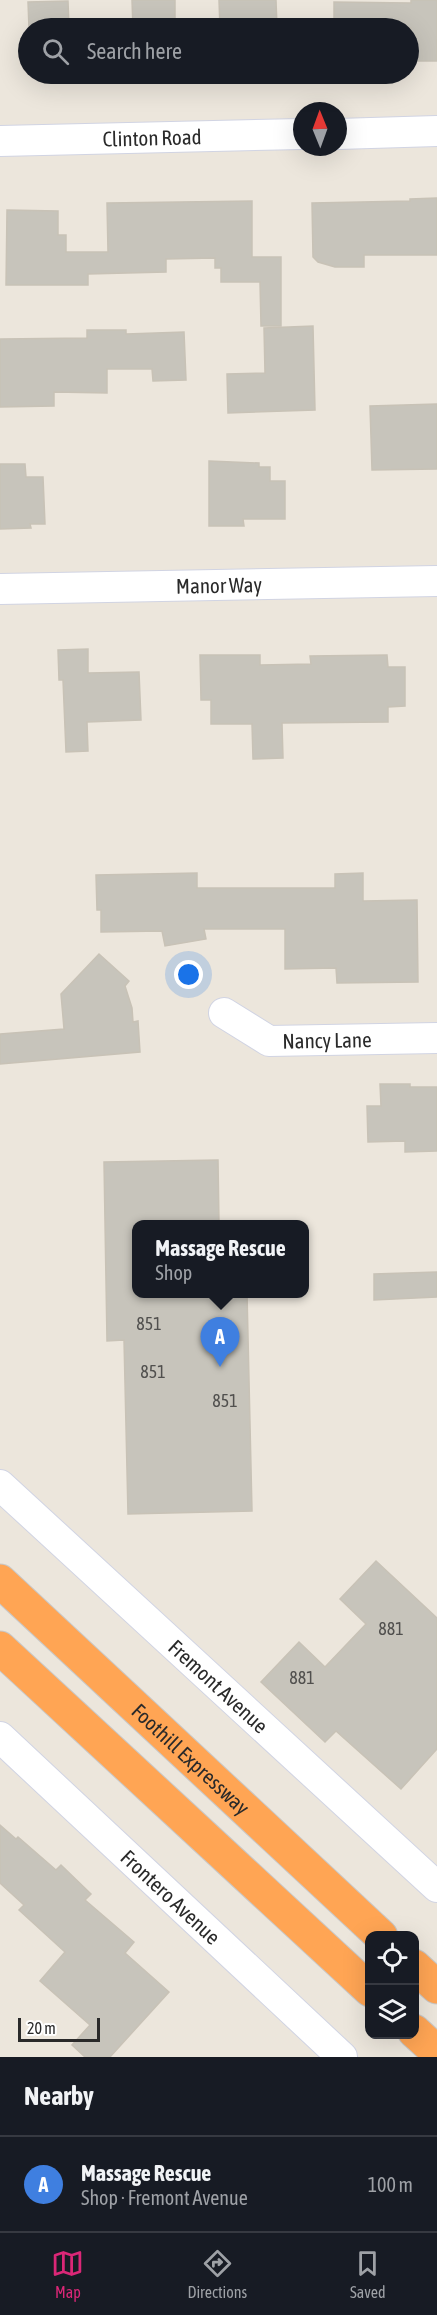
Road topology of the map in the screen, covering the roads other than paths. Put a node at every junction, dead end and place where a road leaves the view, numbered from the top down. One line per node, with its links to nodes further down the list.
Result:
1 (437, 131): 3 (street)
2 (293, 134): 4 (street, Clinton Road)
3 (347, 134)
4 (0, 141)
5 (437, 580): 6 (street, Manor Way)
6 (0, 589)
7 (224, 1013): 8 (street, Nancy Lane)
8 (437, 1038)
9 (0, 1485): 13 (street, Fremont Avenue)
10 (0, 1581): 14 (highway, Foothill Expressway)
11 (0, 1648): 16 (highway)
12 (0, 1737): 20 (street, Frontero Avenue)
13 (437, 1887)
14 (377, 1931)
15 (419, 1971): 17 (highway)
16 (365, 1986)
17 (437, 1987)
18 (419, 2036): 19 (highway)
19 (437, 2052)
20 (342, 2057)

